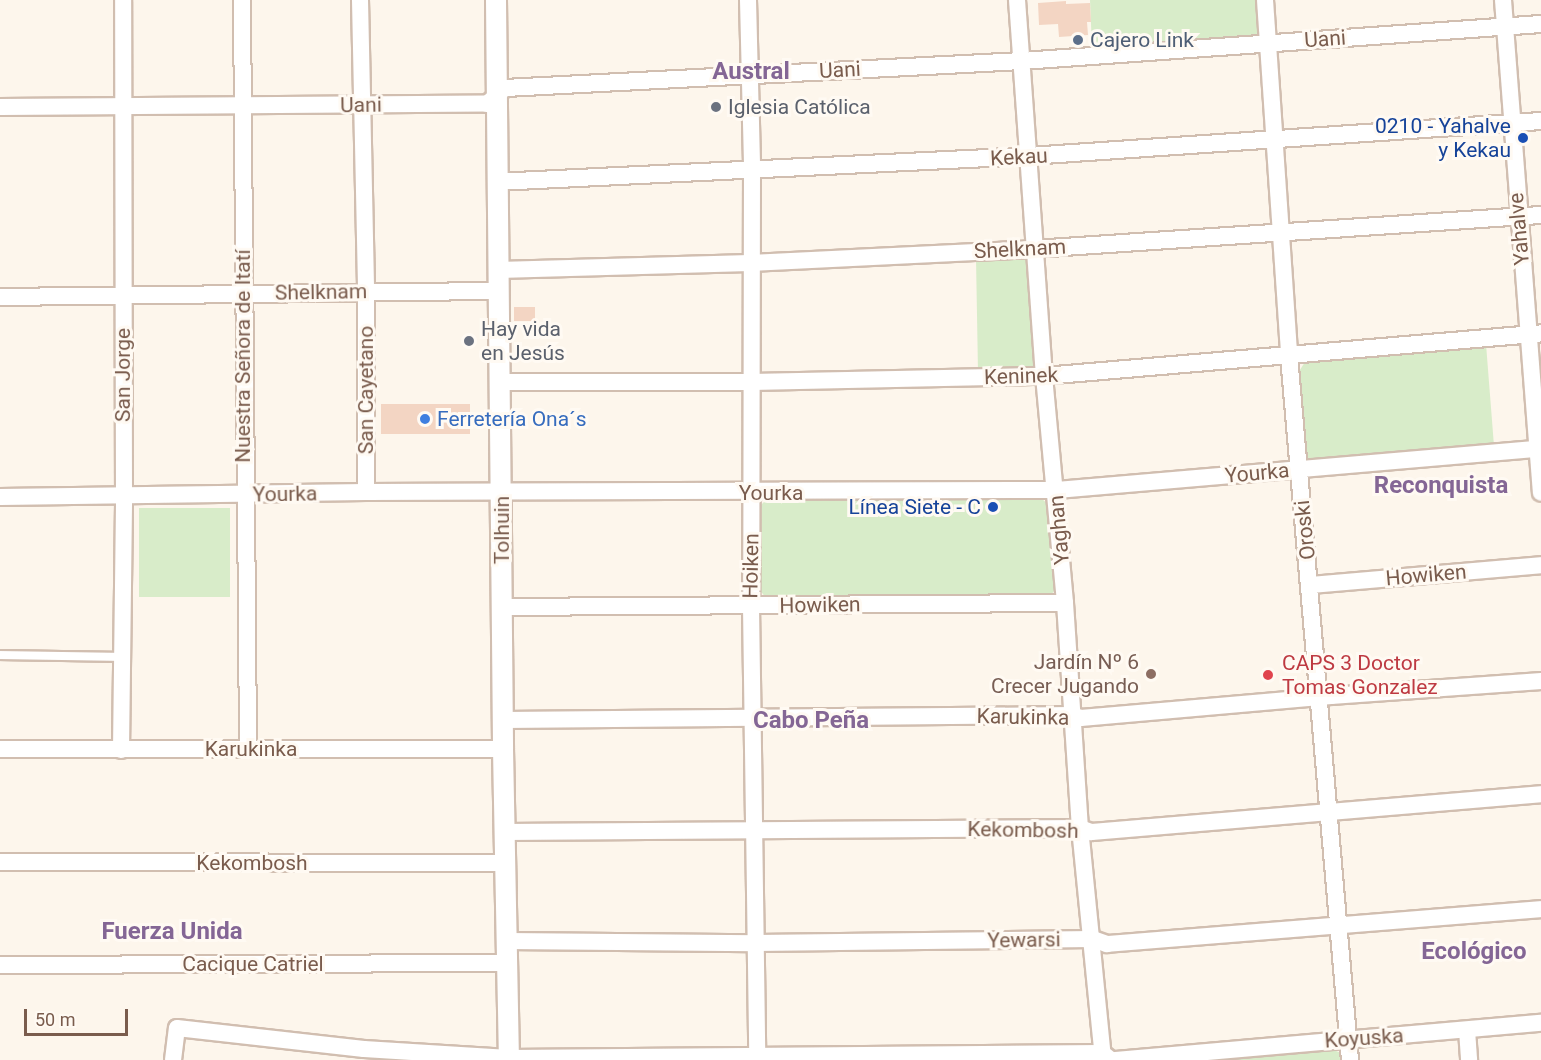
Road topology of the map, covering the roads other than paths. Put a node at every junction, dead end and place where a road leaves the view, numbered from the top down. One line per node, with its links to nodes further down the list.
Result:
1 (123, 0): 18 (street, San Jorge)
2 (242, 0): 17 (street, Nuestra Señora de Itatí)
3 (360, 0): 15 (street, San Cayetano)
4 (496, 0): 14 (street, Tolhuin)
5 (748, 0): 13 (street, Hoiken)
6 (1017, 0): 12 (street, Yaghan)
7 (1265, 0): 11 (street, Oroski)
8 (1503, 0): 10 (street, Yahalve)
9 (1541, 24): 10 (street, Uani)
10 (1505, 26): 11 (street, Uani); 20 (street, Yahalve)
11 (1269, 43): 12 (street, Uani); 21 (street, Oroski)
12 (1022, 61): 13 (street, Uani); 22 (street, Yaghan)
13 (749, 75): 14 (street, Uani); 23 (street, Hoiken)
14 (496, 96): 15 (street, Uani); 24 (street, Tolhuin)
15 (363, 104): 17 (street, Uani); 31 (street, San Cayetano)
16 (0, 107): 18 (street, Uani)
17 (243, 107): 18 (street, Uani); 33 (street, Nuestra Señora de Itatí)
18 (122, 108): 34 (street, San Jorge)
19 (1541, 121): 20 (street, Kekau)
20 (1511, 123): 21 (street, Kekau); 26 (street, Yahalve)
21 (1275, 140): 22 (street, Kekau); 27 (street, Oroski)
22 (1029, 156): 23 (street, Kekau); 28 (street, Yaghan)
23 (752, 170): 24 (street, Kekau); 29 (street, Hoiken)
24 (496, 182): 30 (street, Tolhuin)
25 (1541, 215): 26 (street, Shelknam)
26 (1518, 216): 27 (street, Shelknam); 36 (street, Yahalve)
27 (1280, 233): 28 (street, Shelknam); 37 (street, Oroski)
28 (1034, 249): 29 (street, Shelknam); 38 (street, Yaghan)
29 (750, 262): 30 (street, Shelknam); 40 (street, Hoiken)
30 (498, 270): 32 (street, Tolhuin)
31 (366, 291): 32 (street, Shelknam); 33 (street, Shelknam); 44 (street, San Cayetano)
32 (498, 291): 39 (street, Tolhuin)
33 (242, 294): 34 (street, Shelknam); 48 (street, Nuestra Señora de Itatí)
34 (123, 295): 35 (street, Shelknam); 49 (street, San Jorge)
35 (0, 297)
36 (1534, 334): 37 (street, Keninek); 41 (street, Yahalve)
37 (1289, 356): 38 (street, Keninek); 42 (street, Oroski)
38 (1044, 376): 40 (street, Keninek); 43 (street, Yaghan)
39 (500, 382): 40 (street, Keninek); 47 (street, Tolhuin)
40 (750, 382): 45 (street, Hoiken)
41 (1539, 448): 42 (street, Yourka); 46 (street, Yahalve)
42 (1299, 470): 43 (street, Yourka); 52 (street, Oroski)
43 (1056, 490): 45 (street, Yourka); 53 (street, Yaghan)
44 (366, 492): 47 (street, Yourka); 48 (street, Yourka)
45 (752, 493): 47 (street, Yourka); 54 (street, Hoiken)
46 (1541, 493)
47 (501, 494): 55 (street, Tolhuin)
48 (244, 495): 49 (street, Yourka); 64 (street, Nuestra Señora de Itatí)
49 (124, 496): 50 (street, Yourka); 57 (street, San Jorge)
50 (0, 497)
51 (1541, 565): 52 (street, Howiken)
52 (1311, 585): 59 (street, Oroski)
53 (1065, 603): 54 (street, Howiken); 60 (street, Yaghan)
54 (751, 606): 55 (street, Howiken); 61 (street, Hoiken)
55 (502, 607): 62 (street, Tolhuin)
56 (0, 655): 57 (lane)
57 (122, 657): 66 (street, San Jorge)
58 (1541, 681): 59 (street, Karukinka)
59 (1320, 698): 60 (street, Karukinka); 68 (street, Oroski)
60 (1072, 715): 61 (street, Karukinka); 69 (street, Yaghan)
61 (753, 718): 62 (street, Karukinka); 70 (street, Hoiken)
62 (503, 720): 65 (street, Tolhuin)
63 (0, 748): 66 (street, Karukinka)
64 (248, 748): 65 (street, Karukinka); 66 (street, Karukinka)
65 (503, 749): 71 (street, Tolhuin)
66 (121, 750)
67 (1541, 794): 68 (street, Kekombosh)
68 (1330, 812): 69 (street, Kekombosh); 75 (street, Oroski)
69 (1080, 828): 70 (street, Kekombosh); 76 (street, Yaghan)
70 (754, 831): 71 (street, Kekombosh); 78 (street, Hoiken)
71 (504, 832): 73 (street, Tolhuin)
72 (0, 862): 73 (street, Kekombosh)
73 (505, 863): 77 (street, Tolhuin)
74 (1541, 909): 75 (street, Yewarsi)
75 (1341, 925): 76 (street, Yewarsi); 83 (street, Oroski)
76 (1093, 939): 78 (street, Yewarsi); 85 (street, Yaghan)
77 (506, 941): 78 (street, Yewarsi); 79 (street, Tolhuin)
78 (756, 943): 84 (street, Hoiken)
79 (506, 963): 80 (street, Cacique Catriel); 86 (street, Tolhuin)
80 (0, 965)
81 (1541, 1023): 82 (street, Koyuska)
82 (1467, 1030): 83 (street, Koyuska); 89 (street)
83 (1348, 1039): 85 (street, Koyuska); 88 (street, Oroski)
84 (757, 1057): 85 (street, Koyuska); 86 (street, Koyuska)
85 (1108, 1058)
86 (509, 1059): 87 (street, Koyuska)
87 (173, 1060)
88 (1350, 1060)
89 (1469, 1060)

